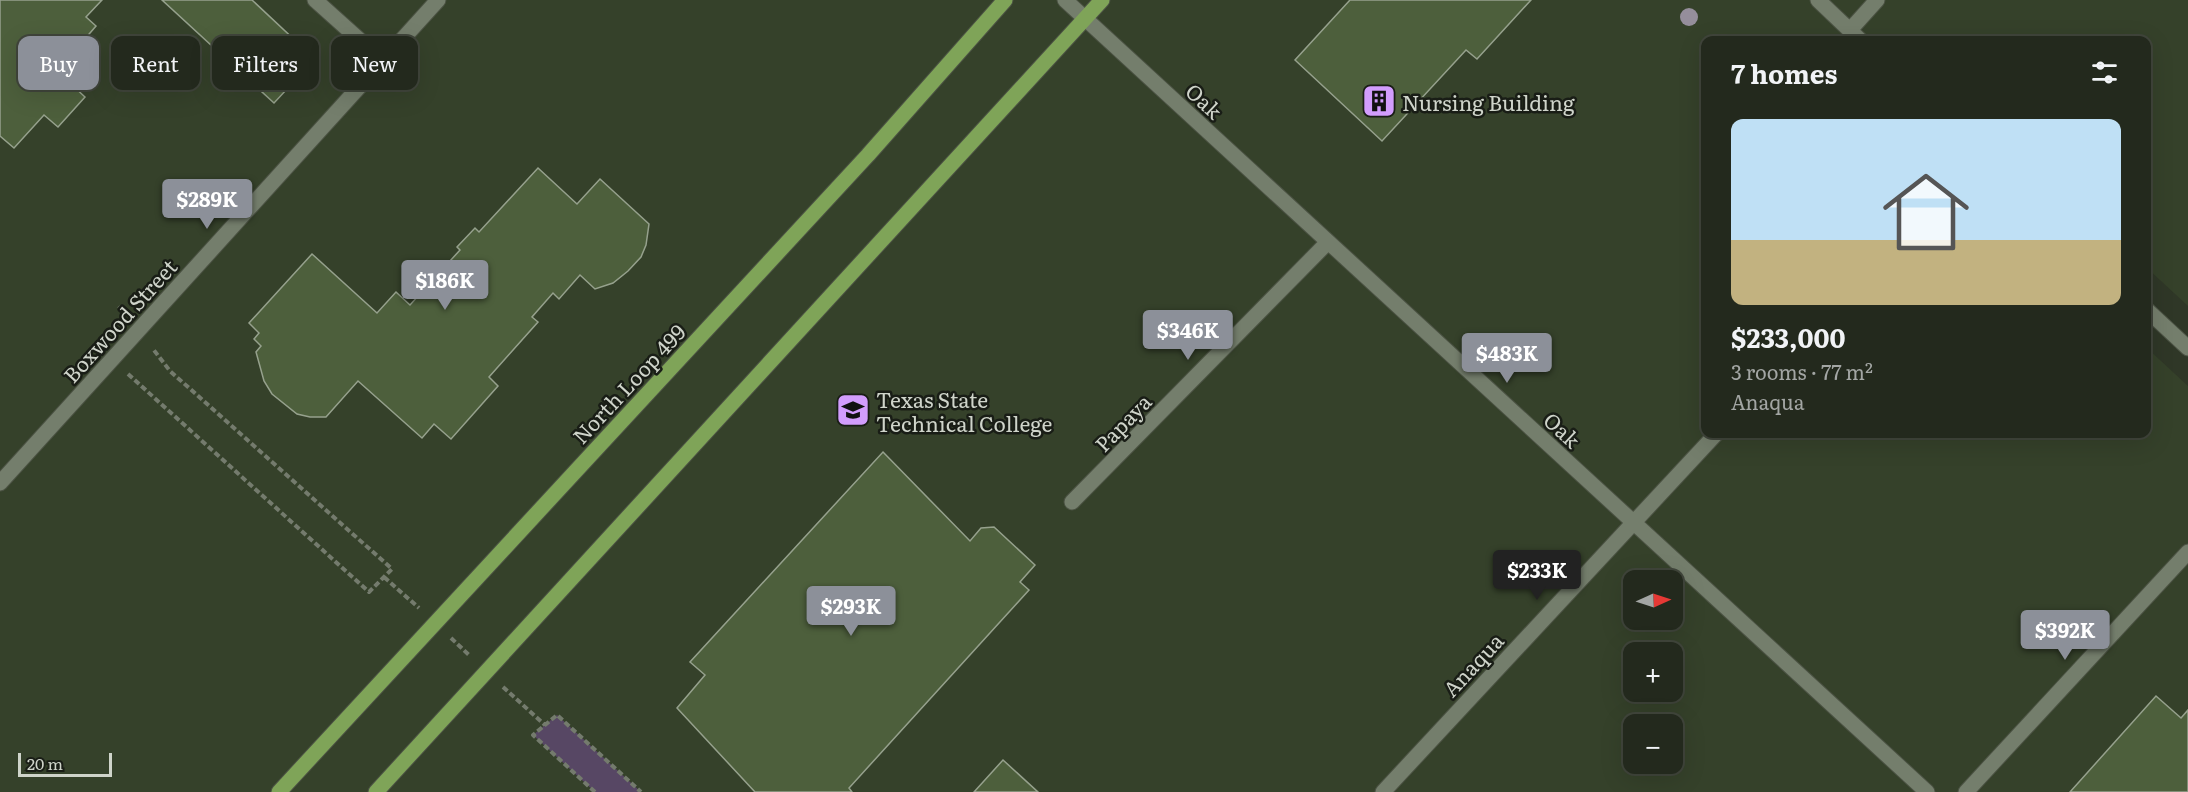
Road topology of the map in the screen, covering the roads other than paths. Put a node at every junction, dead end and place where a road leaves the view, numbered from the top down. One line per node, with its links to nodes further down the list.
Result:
1 (315, 0): 10 (street)
2 (438, 0): 11 (street, Boxwood Street)
3 (1005, 0): 21 (main road, North Loop 499)
4 (1065, 0): 8 (street, Oak)
5 (1102, 0): 8 (main road)
6 (1818, 0): 9 (street)
7 (1877, 0): 9 (street)
8 (1085, 19): 13 (street, Oak); 22 (main road)
9 (1855, 35)
10 (355, 36)
11 (404, 36)
12 (355, 90): 17 (street, Boxwood Street)
13 (1328, 242): 18 (street, Papaya); 19 (street, Oak)
14 (2151, 314): 15 (street)
15 (2188, 348)
16 (1712, 438): 19 (street, Anaqua)
17 (0, 483)
18 (1072, 502)
19 (1632, 522): 23 (street, Anaqua); 24 (street, Oak)
20 (2188, 552): 25 (street)
21 (279, 792)
22 (376, 792)
23 (1383, 792)
24 (1927, 792)
25 (1966, 792)

